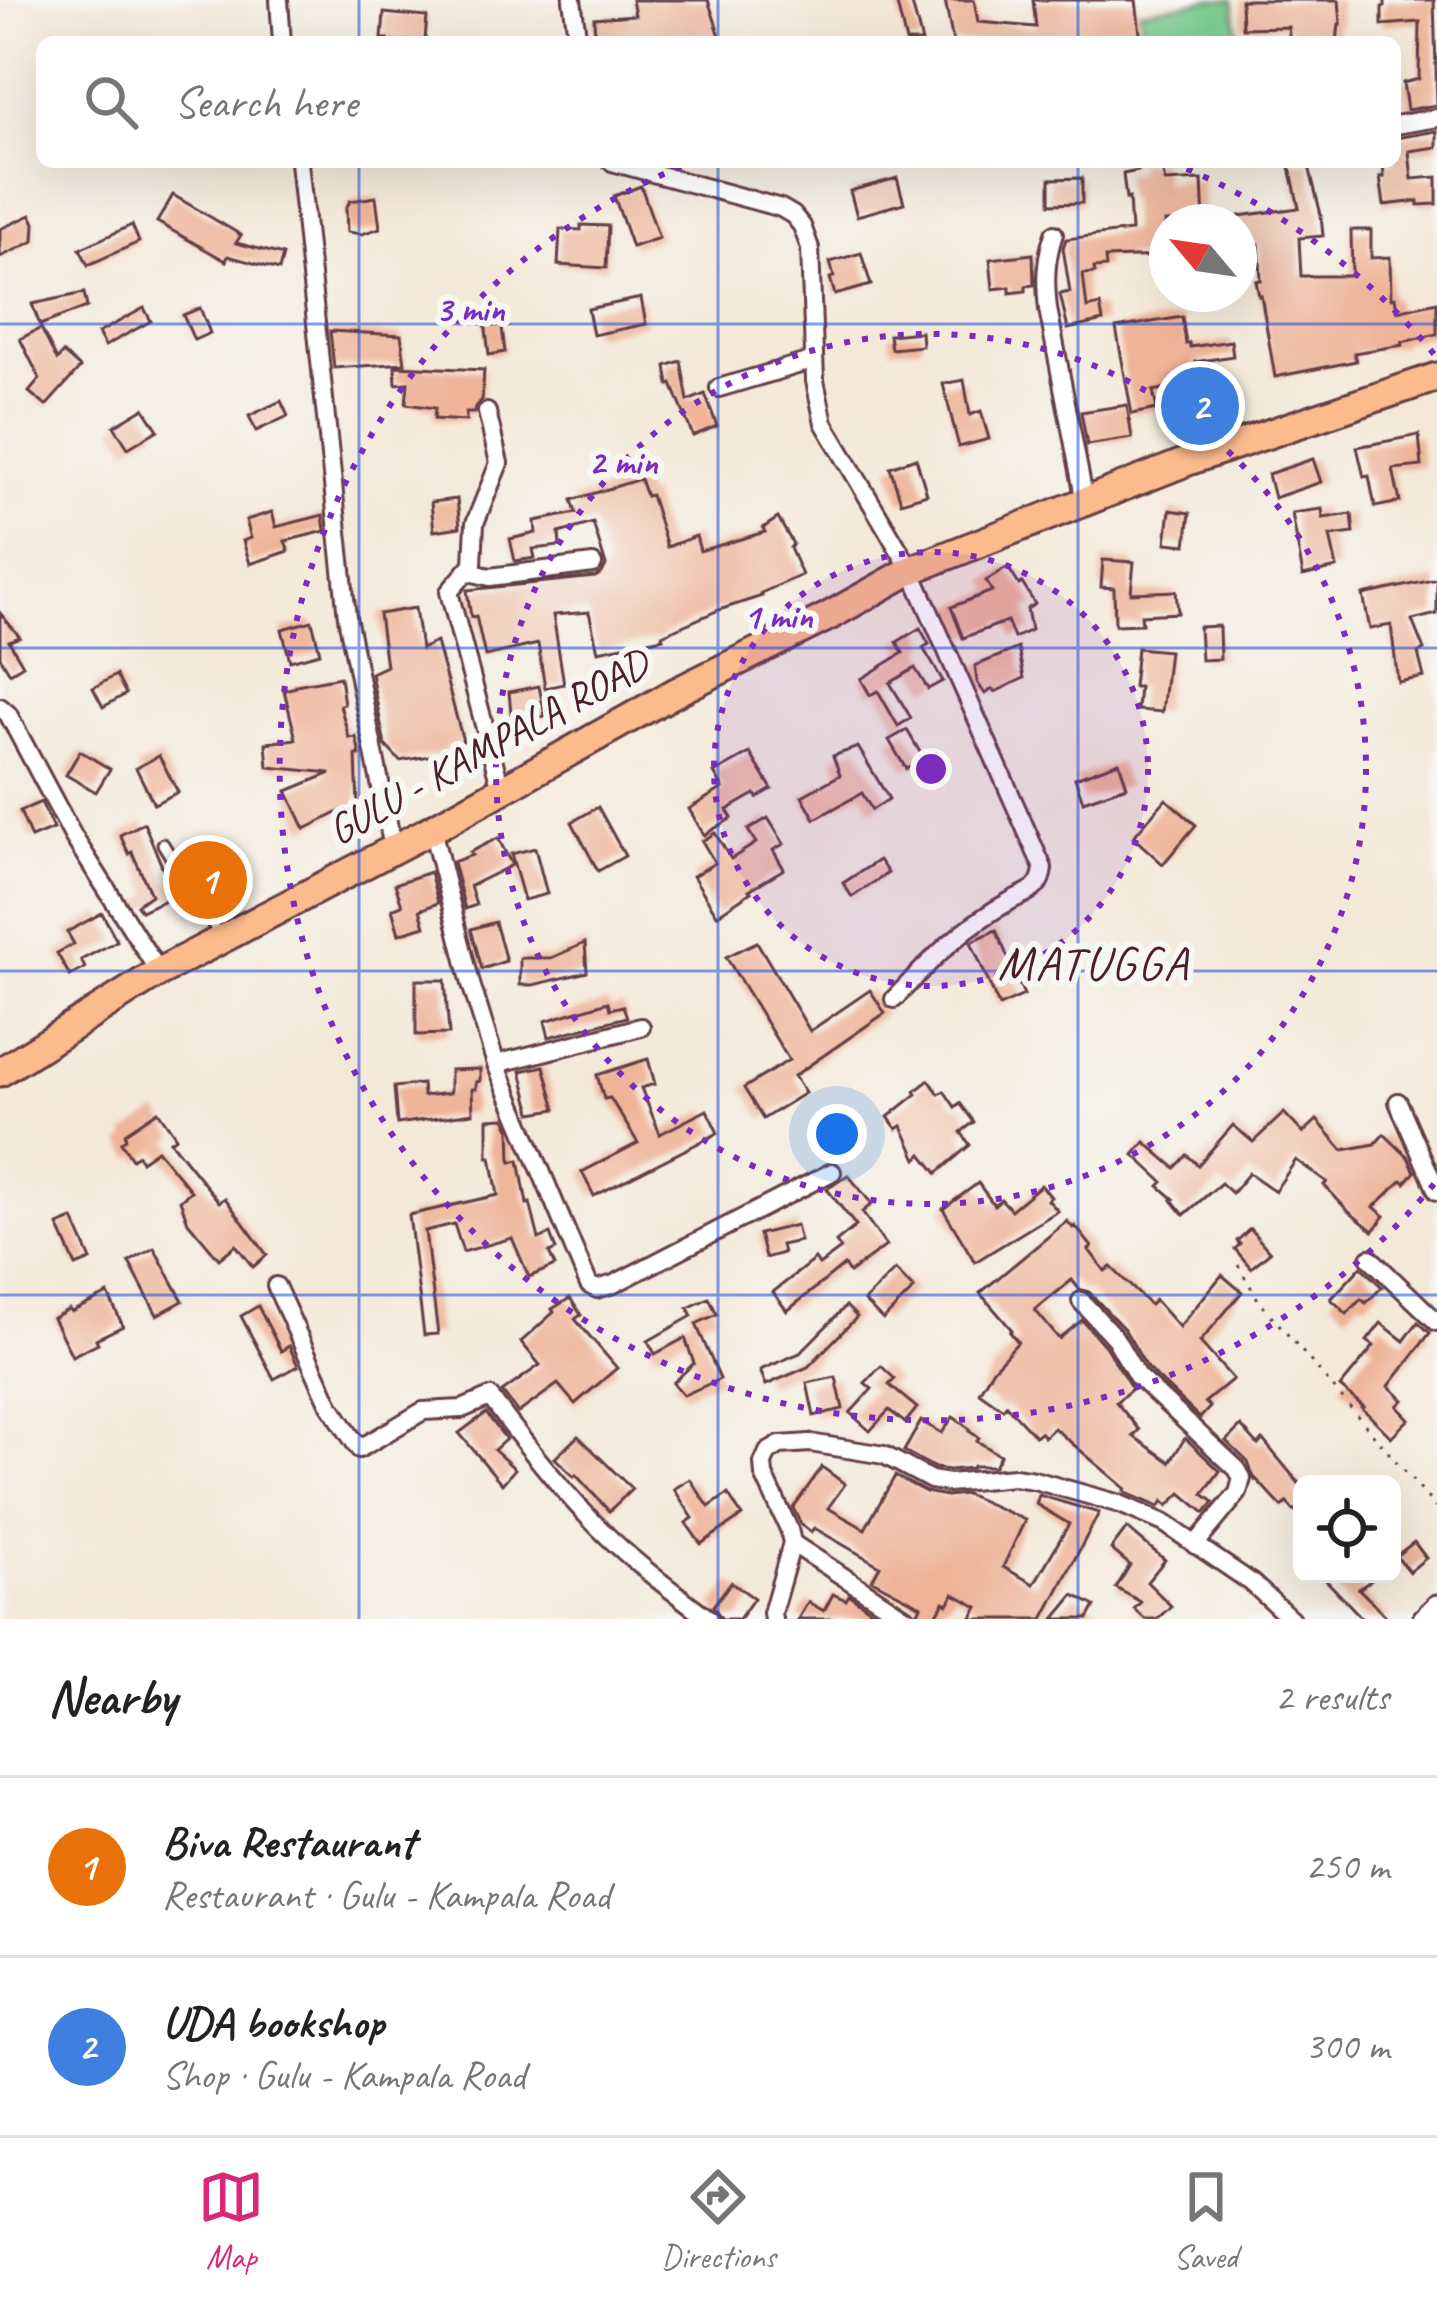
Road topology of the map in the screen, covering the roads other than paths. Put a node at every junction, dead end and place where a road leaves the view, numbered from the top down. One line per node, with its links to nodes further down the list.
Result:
1 (279, 0): 3 (street)
2 (572, 0): 4 (street)
3 (282, 36)
4 (577, 36)
5 (1437, 118): 6 (street)
6 (1401, 123)
7 (300, 168): 22 (street)
8 (634, 168): 10 (street)
9 (1054, 234): 14 (street)
10 (814, 360): 12 (street); 16 (street)
11 (1437, 377): 14 (main road, GULU - KAMPALA ROAD)
12 (719, 388)
13 (487, 412): 17 (street)
14 (1085, 502): 16 (main road, GULU - KAMPALA ROAD)
15 (593, 564): 17 (street)
16 (911, 570): 19 (main road, GULU - KAMPALA ROAD); 25 (street)
17 (469, 572): 19 (street)
18 (0, 707): 24 (street)
19 (501, 789): 20 (main road, GULU - KAMPALA ROAD)
20 (432, 829): 22 (main road, GULU - KAMPALA ROAD); 27 (street)
21 (163, 844): 23 (lane)
22 (393, 848): 23 (main road, GULU - KAMPALA ROAD)
23 (222, 938): 24 (main road, GULU - KAMPALA ROAD)
24 (159, 971): 28 (main road, GULU - KAMPALA ROAD)
25 (894, 999)
26 (641, 1027): 27 (street)
27 (496, 1064): 30 (street)
28 (0, 1072)
29 (1398, 1102): 31 (street)
30 (832, 1172)
31 (1437, 1191)
32 (1370, 1258): 35 (street)
33 (276, 1286): 39 (street)
34 (1081, 1301): 37 (street)
35 (1437, 1322)
36 (792, 1543): 37 (street); 40 (street); 41 (street)
37 (1195, 1544): 42 (street)
38 (1437, 1606): 43 (street)
39 (709, 1619)
40 (766, 1619)
41 (908, 1619)
42 (1291, 1619)
43 (1424, 1619)

